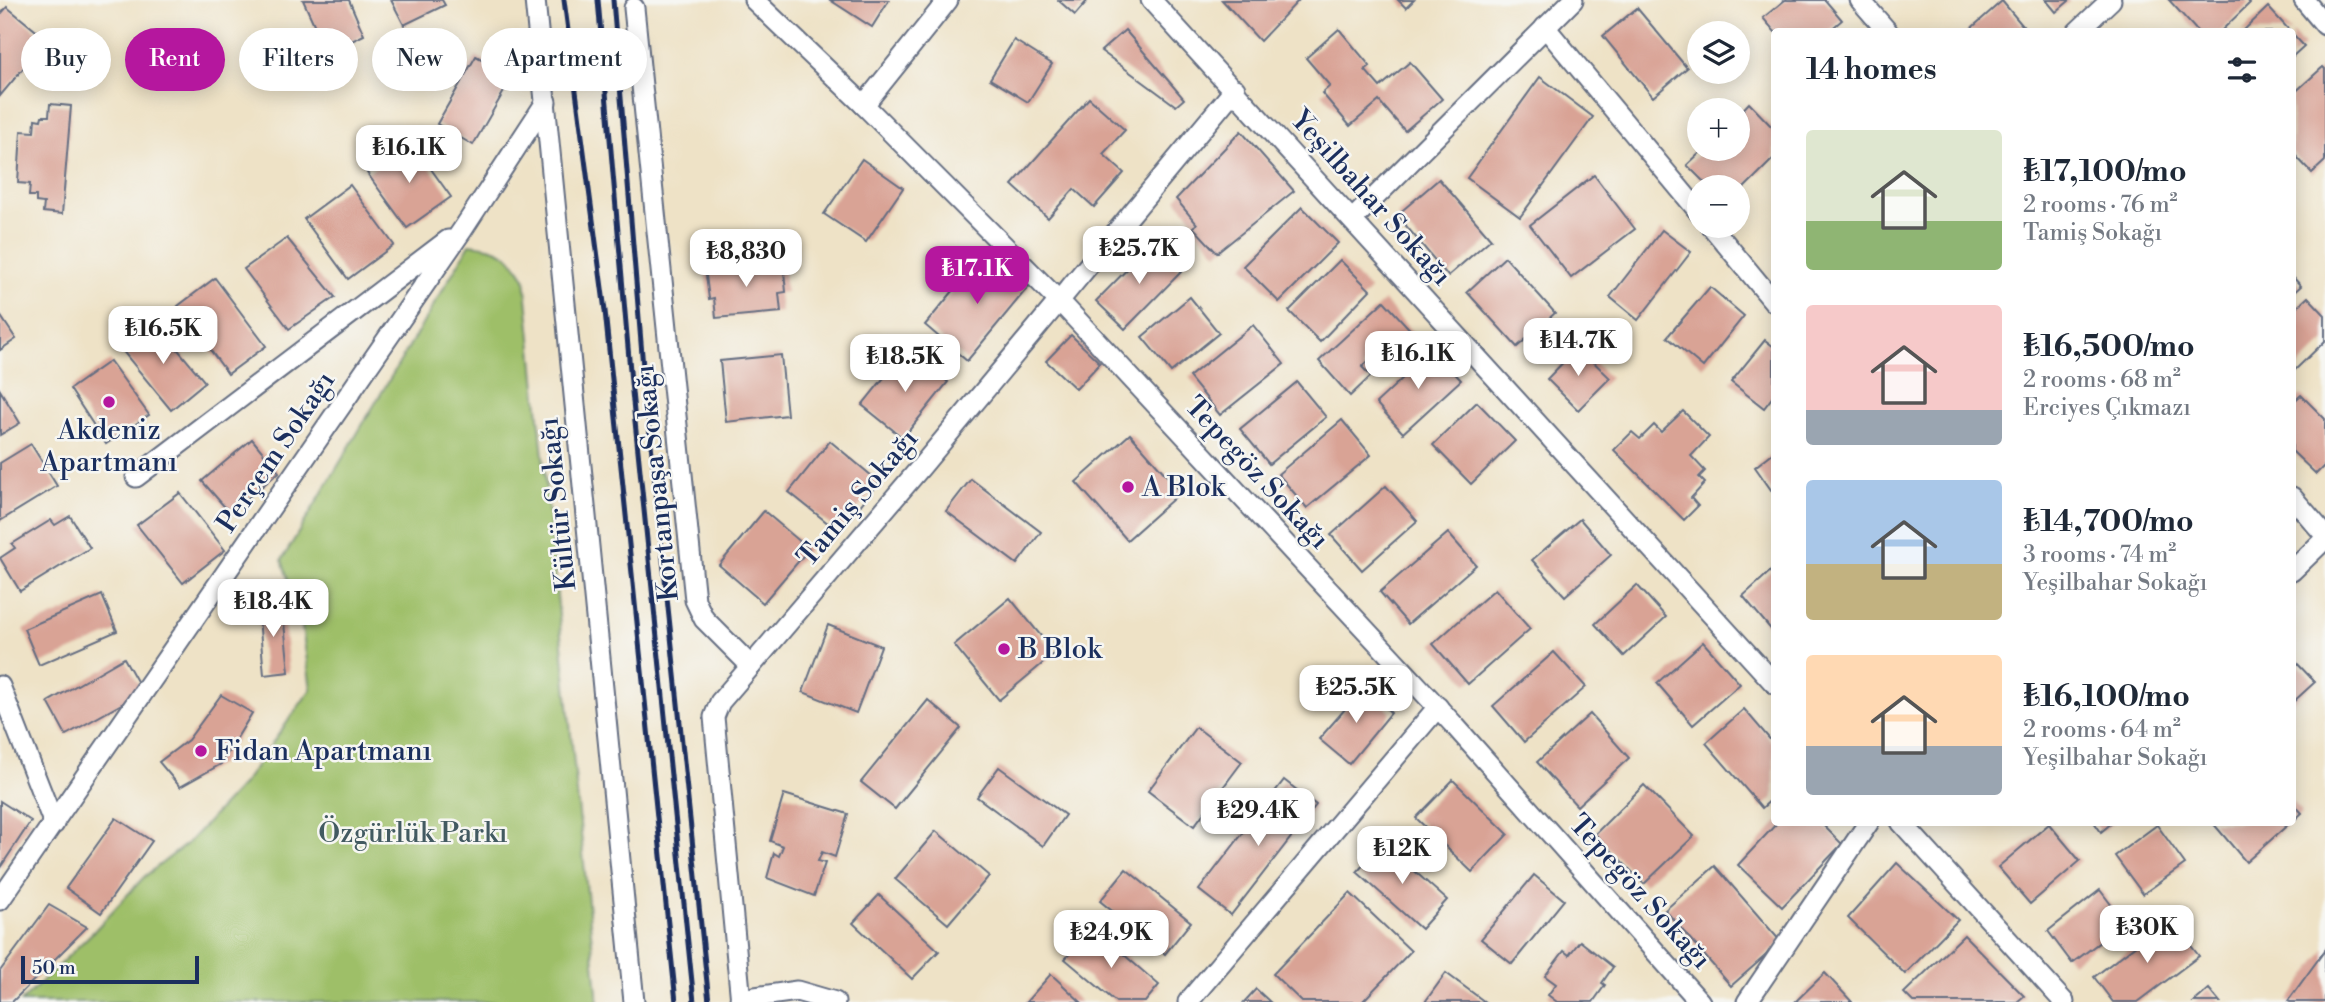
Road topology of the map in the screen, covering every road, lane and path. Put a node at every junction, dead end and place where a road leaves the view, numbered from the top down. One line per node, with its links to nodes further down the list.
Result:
1 (535, 0): 15 (street, Kültür Sokağı)
2 (754, 0): 16 (street, Tepegöz Sokağı)
3 (948, 0): 16 (street)
4 (1151, 0): 14 (street, Yeşilbahar Sokağı)
5 (1573, 0): 11 (street)
6 (1860, 0): 12 (street)
7 (2111, 0): 13 (street)
8 (2304, 0): 10 (street)
9 (634, 8): 27 (street, Kortanpaşa Sokağı)
10 (2325, 25)
11 (1545, 27): 17 (street); 18 (street)
12 (1884, 28)
13 (2081, 28)
14 (1235, 89): 18 (street, Yeşilbahar Sokağı); 22 (street, Tamiş Sokağı)
15 (546, 102): 19 (street, Perçem Sokağı); 36 (street, Kültür Sokağı)
16 (864, 105): 22 (street, Tepegöz Sokağı)
17 (1687, 198)
18 (1352, 220): 28 (street, Yeşilbahar Sokağı)
19 (463, 229): 23 (street); 31 (street, Perçem Sokağı)
20 (1721, 238): 21 (street)
21 (1771, 298)
22 (1058, 301): 27 (street, Tamiş Sokağı); 30 (street, Tepegöz Sokağı)
23 (135, 477)
24 (2296, 502): 25 (street)
25 (2325, 537): 26 (street)
26 (2296, 567)
27 (751, 666): 35 (street)
28 (1771, 680)
29 (0, 685): 31 (street)
30 (1438, 707): 38 (street); 39 (street, Tepegöz Sokağı)
31 (54, 824): 34 (street, Perçem Sokağı)
32 (1866, 826): 40 (street)
33 (1905, 826): 41 (street)
34 (0, 900)
35 (740, 1000): 37 (street)
36 (634, 1002)
37 (835, 1002)
38 (1188, 1002)
39 (1700, 1002)
40 (1747, 1002)
41 (2064, 1002)

